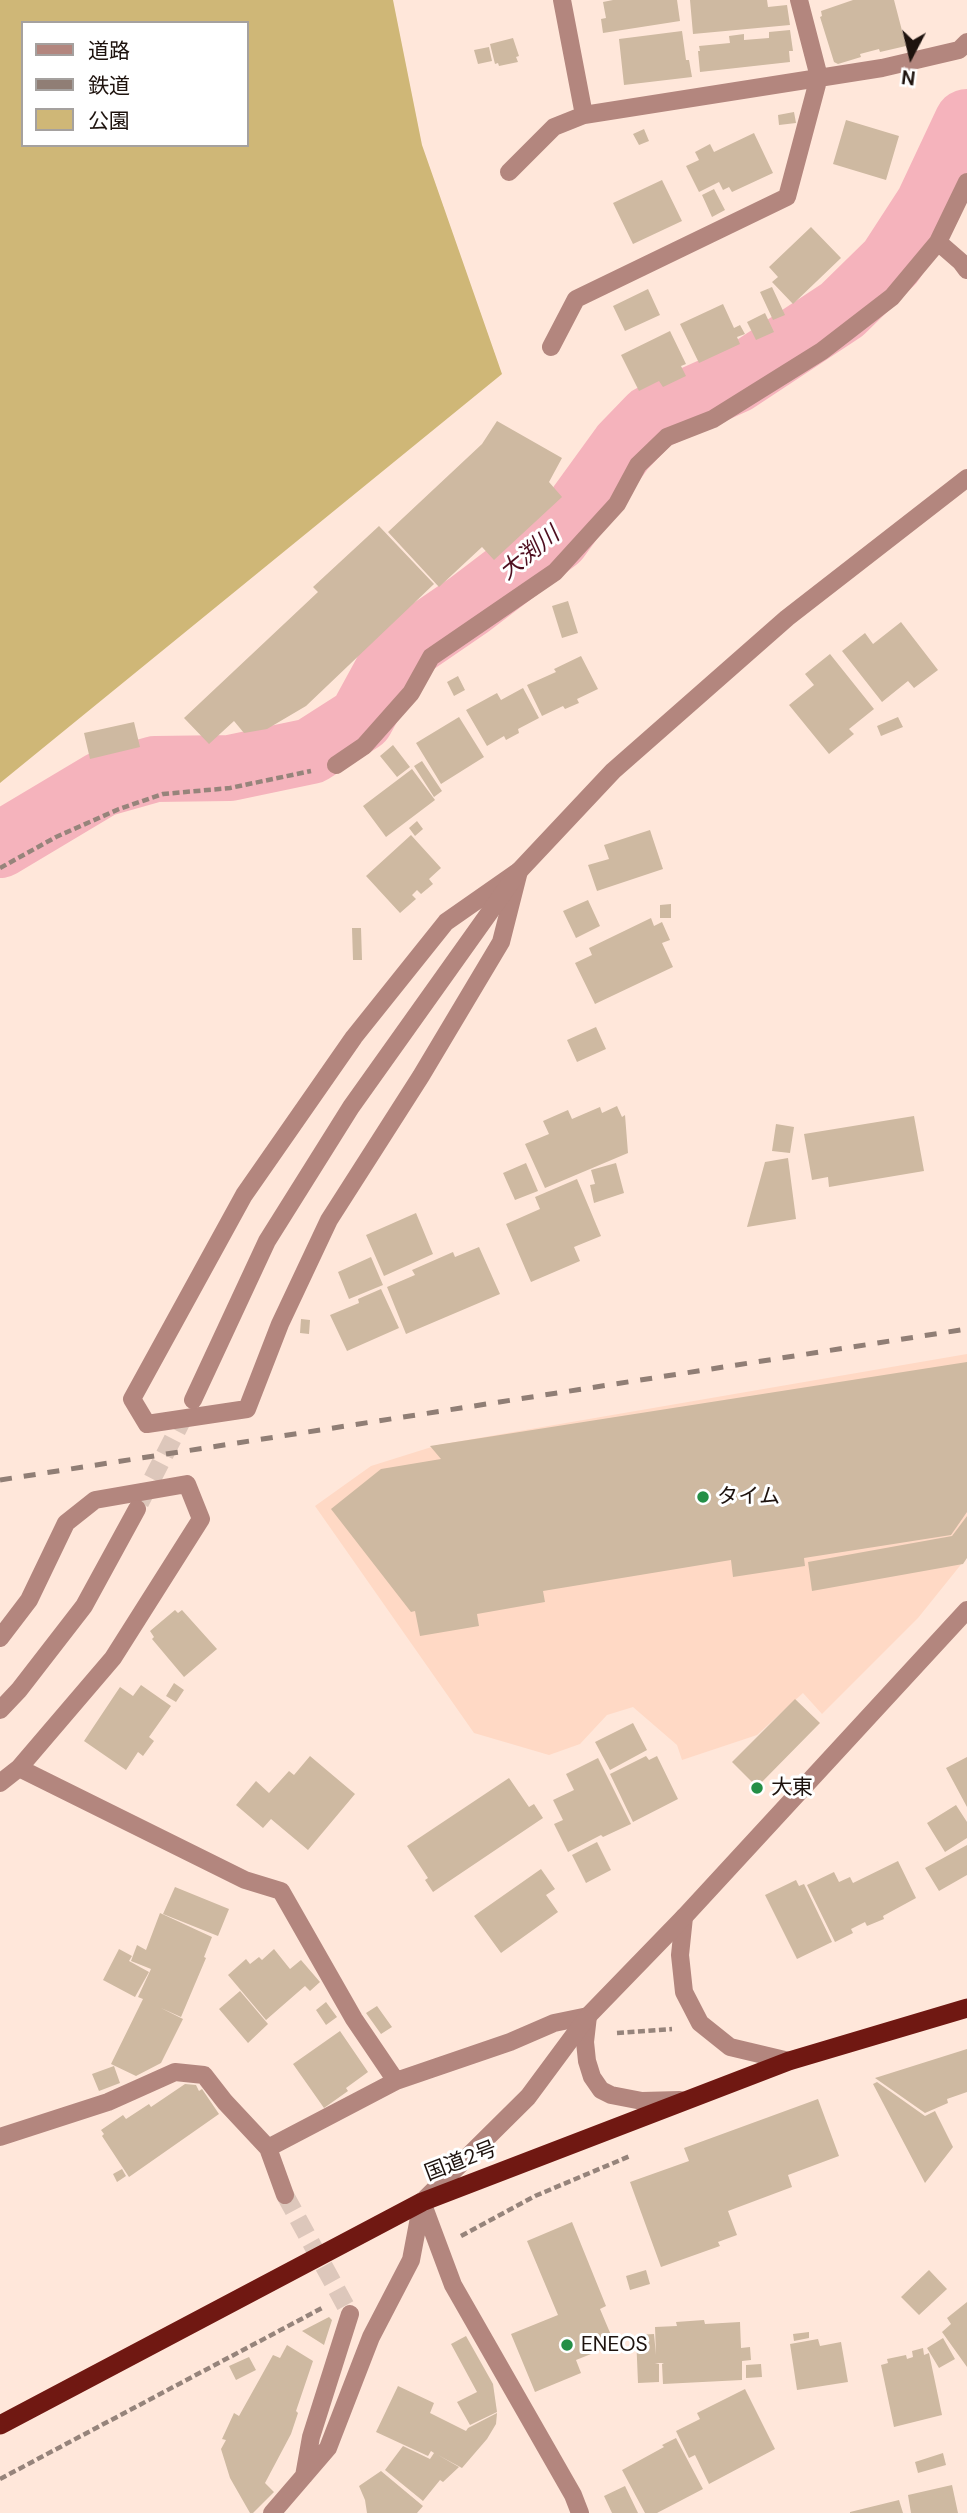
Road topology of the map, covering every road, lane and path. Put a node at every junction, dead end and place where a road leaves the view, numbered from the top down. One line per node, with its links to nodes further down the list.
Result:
1 (562, 0): 5 (street)
2 (799, 0): 4 (street)
3 (964, 50): 4 (street)
4 (819, 77): 5 (street); 10 (street)
5 (584, 115): 6 (street)
6 (509, 173)
7 (967, 182): 8 (street)
8 (938, 242): 9 (street); 12 (street)
9 (967, 270)
10 (551, 347)
11 (967, 478): 14 (street)
12 (336, 765): 13 (path)
13 (0, 868)
14 (519, 871): 14 (street); 15 (street)
15 (193, 1400)
16 (137, 1509): 19 (street)
17 (963, 1619): 22 (street)
18 (0, 1638): 20 (street)
19 (0, 1710)
20 (19, 1768): 21 (street); 28 (street)
21 (0, 1783)
22 (684, 1917): 24 (street); 27 (street)
23 (967, 2008): 27 (highway, 国道2号)
24 (588, 2016): 28 (street); 29 (street); 34 (street)
25 (684, 2029): 26 (path)
26 (617, 2033)
27 (789, 2060): 29 (highway, 国道2号)
28 (396, 2081): 31 (street)
29 (686, 2100): 34 (highway, 国道2号)
30 (0, 2137): 31 (street)
31 (268, 2148): 33 (street)
32 (635, 2153): 35 (path)
33 (285, 2195)
34 (422, 2202): 38 (highway, 国道2号); 39 (street); 42 (street)
35 (461, 2236)
36 (327, 2305): 40 (path)
37 (350, 2314): 39 (street)
38 (0, 2425)
39 (304, 2476): 41 (street)
40 (0, 2479)
41 (272, 2513)
42 (580, 2513)

